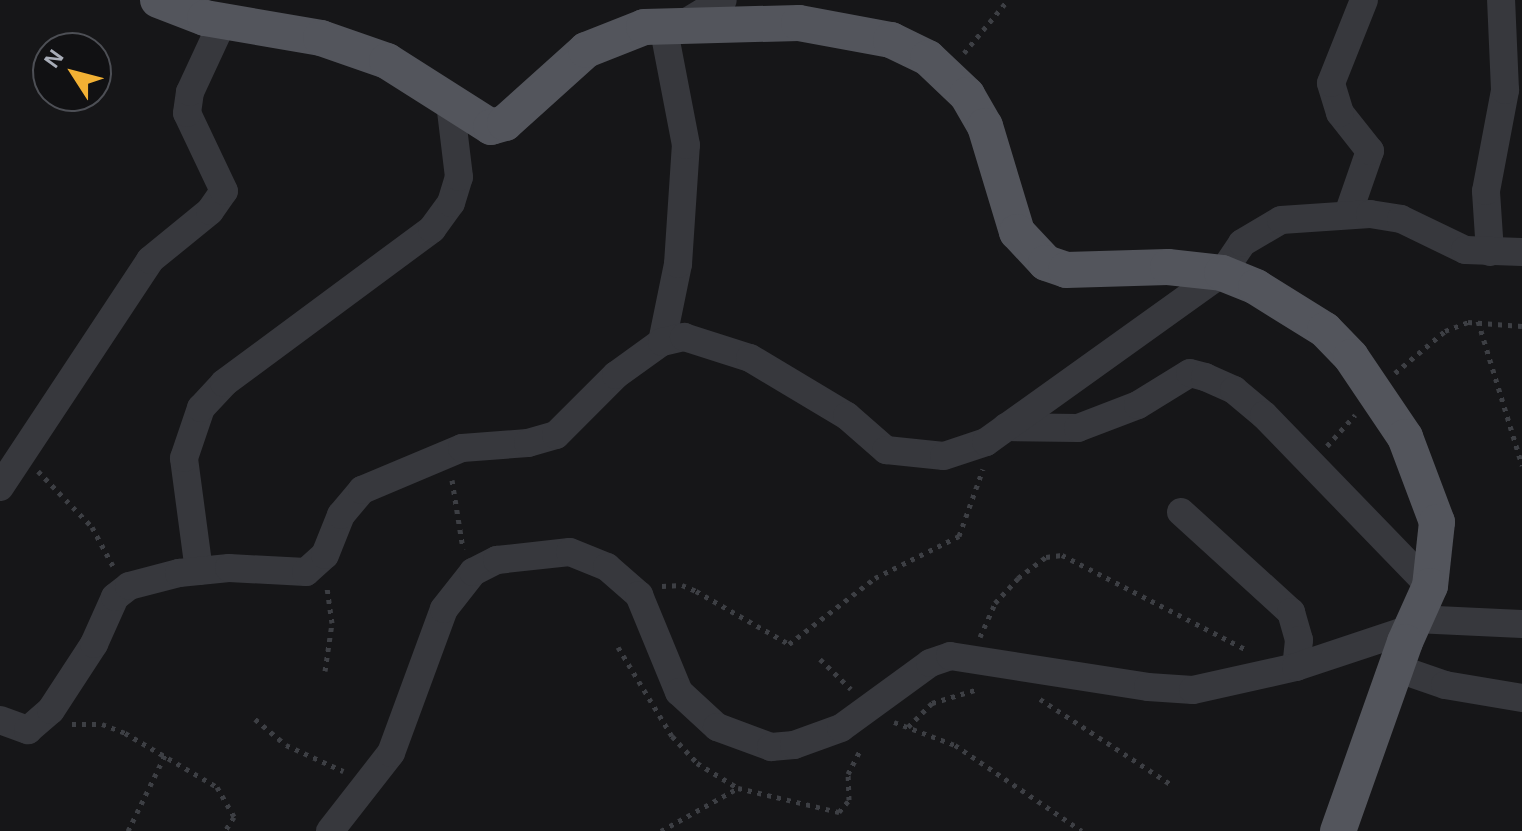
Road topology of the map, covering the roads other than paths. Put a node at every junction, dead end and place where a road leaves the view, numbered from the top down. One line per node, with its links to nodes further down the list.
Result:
1 (158, 0): 5 (main road)
2 (723, 0): 6 (street)
3 (1364, 0): 8 (street)
4 (1501, 0): 9 (street)
5 (223, 21): 7 (main road); 14 (street)
6 (674, 24): 7 (main road); 11 (main road); 12 (street)
7 (450, 103): 16 (street)
8 (1348, 214): 9 (street); 11 (street)
9 (1490, 252): 10 (street)
10 (1522, 252)
11 (1222, 273): 13 (street); 17 (main road)
12 (662, 342): 13 (street); 16 (street)
13 (996, 434): 17 (street)
14 (0, 487)
15 (1181, 512): 21 (street)
16 (199, 571): 23 (street)
17 (1430, 586): 18 (main road)
18 (1413, 624): 19 (street); 20 (main road); 21 (street)
19 (1522, 624)
20 (1396, 668): 22 (street); 25 (main road)
21 (1289, 669): 24 (street)
22 (1522, 698)
23 (0, 720)
24 (330, 831)
25 (1338, 831)

